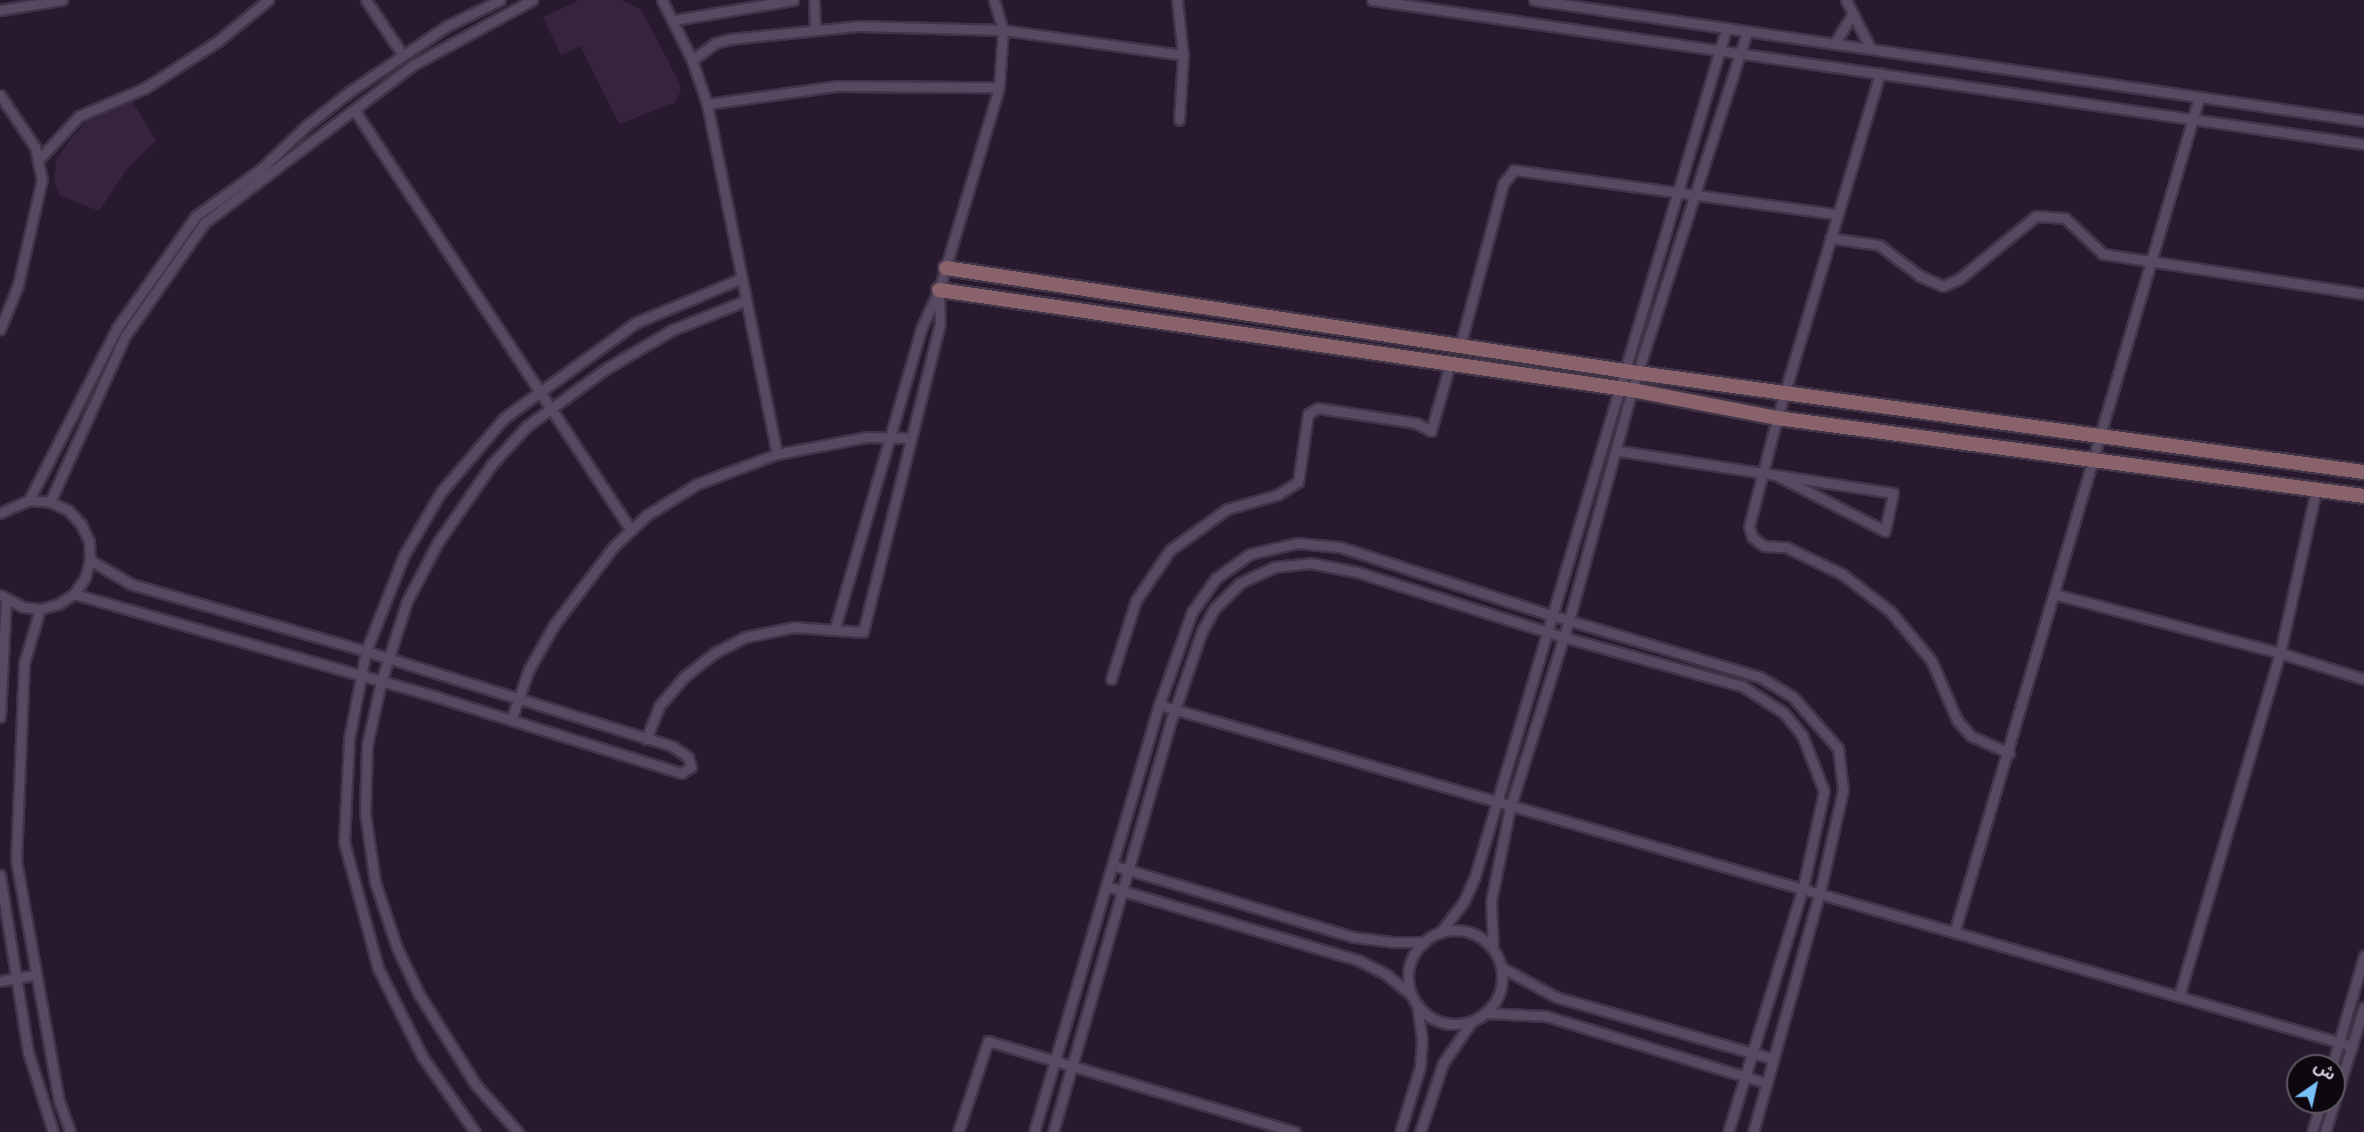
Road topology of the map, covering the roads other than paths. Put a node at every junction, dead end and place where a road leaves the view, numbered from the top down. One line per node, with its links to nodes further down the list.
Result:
1 (62, 0): 14 (street)
2 (268, 0): 38 (street)
3 (366, 0): 25 (street)
4 (500, 0): 25 (street)
5 (532, 0): 33 (street)
6 (662, 0): 16 (street)
7 (793, 0): 16 (street)
8 (814, 0): 17 (street)
9 (994, 0): 19 (street)
10 (1177, 0): 26 (street)
11 (1372, 0): 23 (street)
12 (1534, 0): 18 (street)
13 (1846, 0): 15 (street)
14 (0, 10)
15 (1853, 14): 21 (street); 22 (street)
16 (674, 20): 27 (street)
17 (815, 28): 19 (street); 27 (street)
18 (1726, 29): 20 (street); 23 (street)
19 (1003, 30): 26 (street); 29 (street)
20 (1747, 32): 21 (street); 24 (street)
21 (1834, 44): 22 (street)
22 (1871, 49): 31 (street)
23 (1722, 51): 24 (street); 39 (street)
24 (1741, 53): 28 (street); 40 (street)
25 (402, 54): 69 (street)
26 (1183, 55): 35 (street)
27 (692, 60): 32 (street)
28 (1880, 73): 34 (street); 41 (street)
29 (999, 87): 32 (street); 44 (street)
30 (0, 95): 38 (street)
31 (2199, 99): 34 (street); 36 (street)
32 (707, 104): 45 (street)
33 (355, 111): 54 (street); 70 (street)
34 (2195, 119): 37 (street); 43 (street)
35 (1179, 120)
36 (2364, 121)
37 (2364, 144)
38 (40, 158): 49 (street)
39 (1679, 190): 40 (street); 50 (street); 52 (street)
40 (1696, 192): 41 (street); 52 (street)
41 (1837, 214): 42 (street)
42 (1830, 238): 43 (street); 55 (street)
43 (2150, 262): 47 (street); 58 (street)
44 (946, 268): 46 (street); 50 (street)
45 (742, 278): 48 (street); 54 (street)
46 (939, 290): 51 (street); 59 (street); 60 (street)
47 (2364, 294)
48 (745, 301): 56 (street); 62 (street)
49 (0, 329)
50 (1460, 346): 52 (street)
51 (1450, 364): 53 (street); 87 (street)
52 (1631, 372): 53 (street); 55 (street)
53 (1626, 389): 57 (street); 61 (street); 78 (street)
54 (537, 391): 56 (street); 83 (street)
55 (1786, 392): 57 (street); 58 (street)
56 (549, 409): 72 (street); 85 (street)
57 (1777, 418): 63 (street); 65 (street)
58 (2101, 434): 63 (street); 64 (street)
59 (890, 436): 60 (street); 62 (street); 80 (street)
60 (911, 438): 80 (street)
61 (1619, 451): 65 (street); 79 (street)
62 (777, 454): 72 (street)
63 (2094, 458): 67 (street); 75 (street)
64 (2364, 472)
65 (1764, 473): 66 (street); 97 (street)
66 (1778, 476): 66 (street)
67 (2316, 490): 68 (street); 84 (street)
68 (2364, 496)
69 (28, 500): 70 (street); 71 (street)
70 (50, 502): 73 (street)
71 (0, 513)
72 (631, 530): 90 (street)
73 (90, 560): 74 (street); 83 (street)
74 (74, 594): 77 (street); 86 (street)
75 (2054, 594): 84 (street); 97 (street)
76 (3, 597): 77 (street); 93 (street)
77 (40, 609): 113 (street)
78 (1554, 616): 79 (street); 81 (street); 91 (street)
79 (1569, 620): 82 (street); 106 (street)
80 (835, 628): 96 (street)
81 (1550, 633): 82 (street); 92 (street); 98 (street)
82 (1563, 637): 99 (street); 104 (street)
83 (366, 651): 85 (street); 86 (street)
84 (2280, 652): 88 (street); 117 (street)
85 (389, 658): 89 (street); 90 (street)
86 (361, 677): 89 (street); 134 (street)
87 (1111, 679)
88 (2364, 679)
89 (381, 682): 95 (street); 135 (street)
90 (517, 698): 95 (street); 96 (street)
91 (1159, 705): 92 (street); 100 (street)
92 (1174, 710): 98 (street); 101 (street)
93 (0, 712): 94 (street)
94 (0, 717)
95 (511, 720): 96 (street)
96 (646, 739)
97 (2009, 753): 107 (street)
98 (1498, 804): 99 (street); 108 (street)
99 (1509, 808): 104 (street); 110 (street)
100 (1112, 865): 101 (street); 103 (street)
101 (1129, 870): 105 (street); 109 (street)
102 (0, 874): 114 (street)
103 (1106, 886): 105 (street); 127 (street)
104 (1803, 887): 106 (street); 125 (street)
105 (1123, 891): 116 (street); 128 (street)
106 (1820, 891): 107 (street); 126 (street)
107 (1955, 930): 117 (street)
108 (1440, 933): 109 (street); 110 (street)
109 (1425, 942): 116 (street)
110 (1493, 949): 112 (street)
111 (2364, 956): 122 (street)
112 (1501, 967): 120 (street); 125 (street)
113 (35, 975): 114 (street); 133 (street)
114 (16, 979): 115 (street); 132 (street)
115 (0, 981)
116 (1412, 995): 118 (street)
117 (2179, 996): 122 (street)
118 (1417, 1004): 121 (street); 140 (street)
119 (2364, 1007): 123 (street)
120 (1486, 1012): 121 (street); 129 (street)
121 (1472, 1021): 141 (street)
122 (2339, 1042): 123 (street); 124 (street)
123 (2352, 1046): 145 (street)
124 (2336, 1054)
125 (1752, 1055): 126 (street); 129 (street)
126 (1773, 1059): 130 (street)
127 (1055, 1061): 128 (street); 136 (street); 137 (street)
128 (1072, 1066): 138 (street); 139 (street)
129 (1745, 1076): 130 (street); 142 (street)
130 (1767, 1083): 143 (street)
131 (2317, 1114): 144 (street)
132 (53, 1132)
133 (70, 1132)
134 (475, 1132)
135 (518, 1132)
136 (958, 1132)
137 (1034, 1132)
138 (1053, 1132)
139 (1295, 1132)
140 (1400, 1132)
141 (1420, 1132)
142 (1728, 1132)
143 (1753, 1132)
144 (2312, 1132)
145 (2325, 1132)

